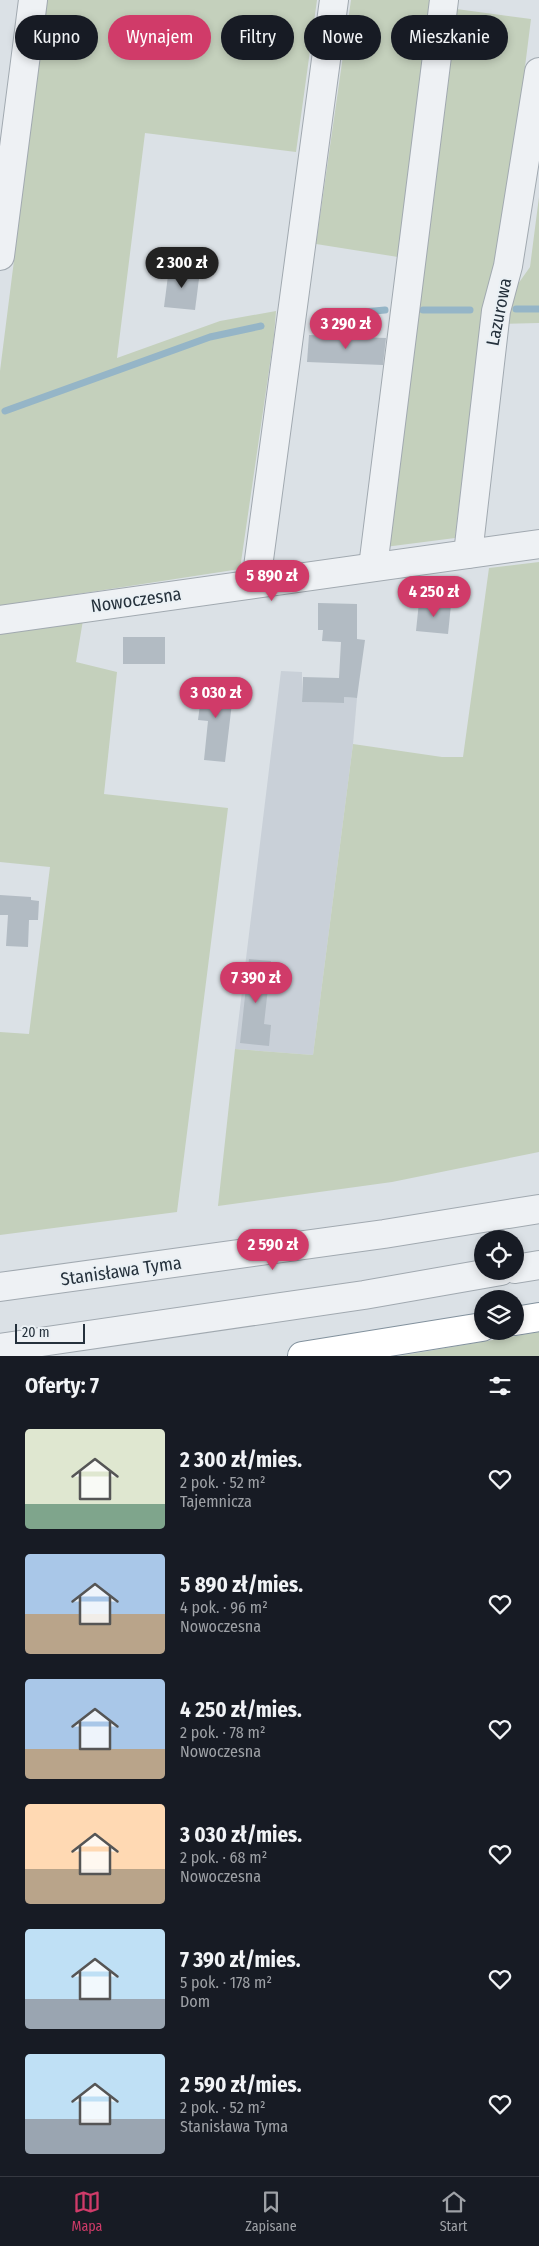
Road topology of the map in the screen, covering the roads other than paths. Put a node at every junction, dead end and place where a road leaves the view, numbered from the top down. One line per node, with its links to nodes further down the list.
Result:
1 (33, 0): 5 (street)
2 (334, 0): 9 (street)
3 (444, 0): 8 (street)
4 (539, 72): 7 (street, Lazurowa)
5 (0, 256)
6 (539, 544): 7 (street, Nowoczesna)
7 (468, 554): 8 (street, Nowoczesna)
8 (373, 567): 9 (street, Nowoczesna)
9 (256, 582): 10 (street, Nowoczesna)
10 (0, 620)
11 (539, 1208): 15 (street, Stanisława Tyma)
12 (539, 1264): 13 (street)
13 (524, 1267)
14 (474, 1276): 19 (street)
15 (0, 1287)
16 (539, 1317): 17 (highway)
17 (524, 1320)
18 (474, 1327): 20 (highway)
19 (0, 1348)
20 (302, 1356)

